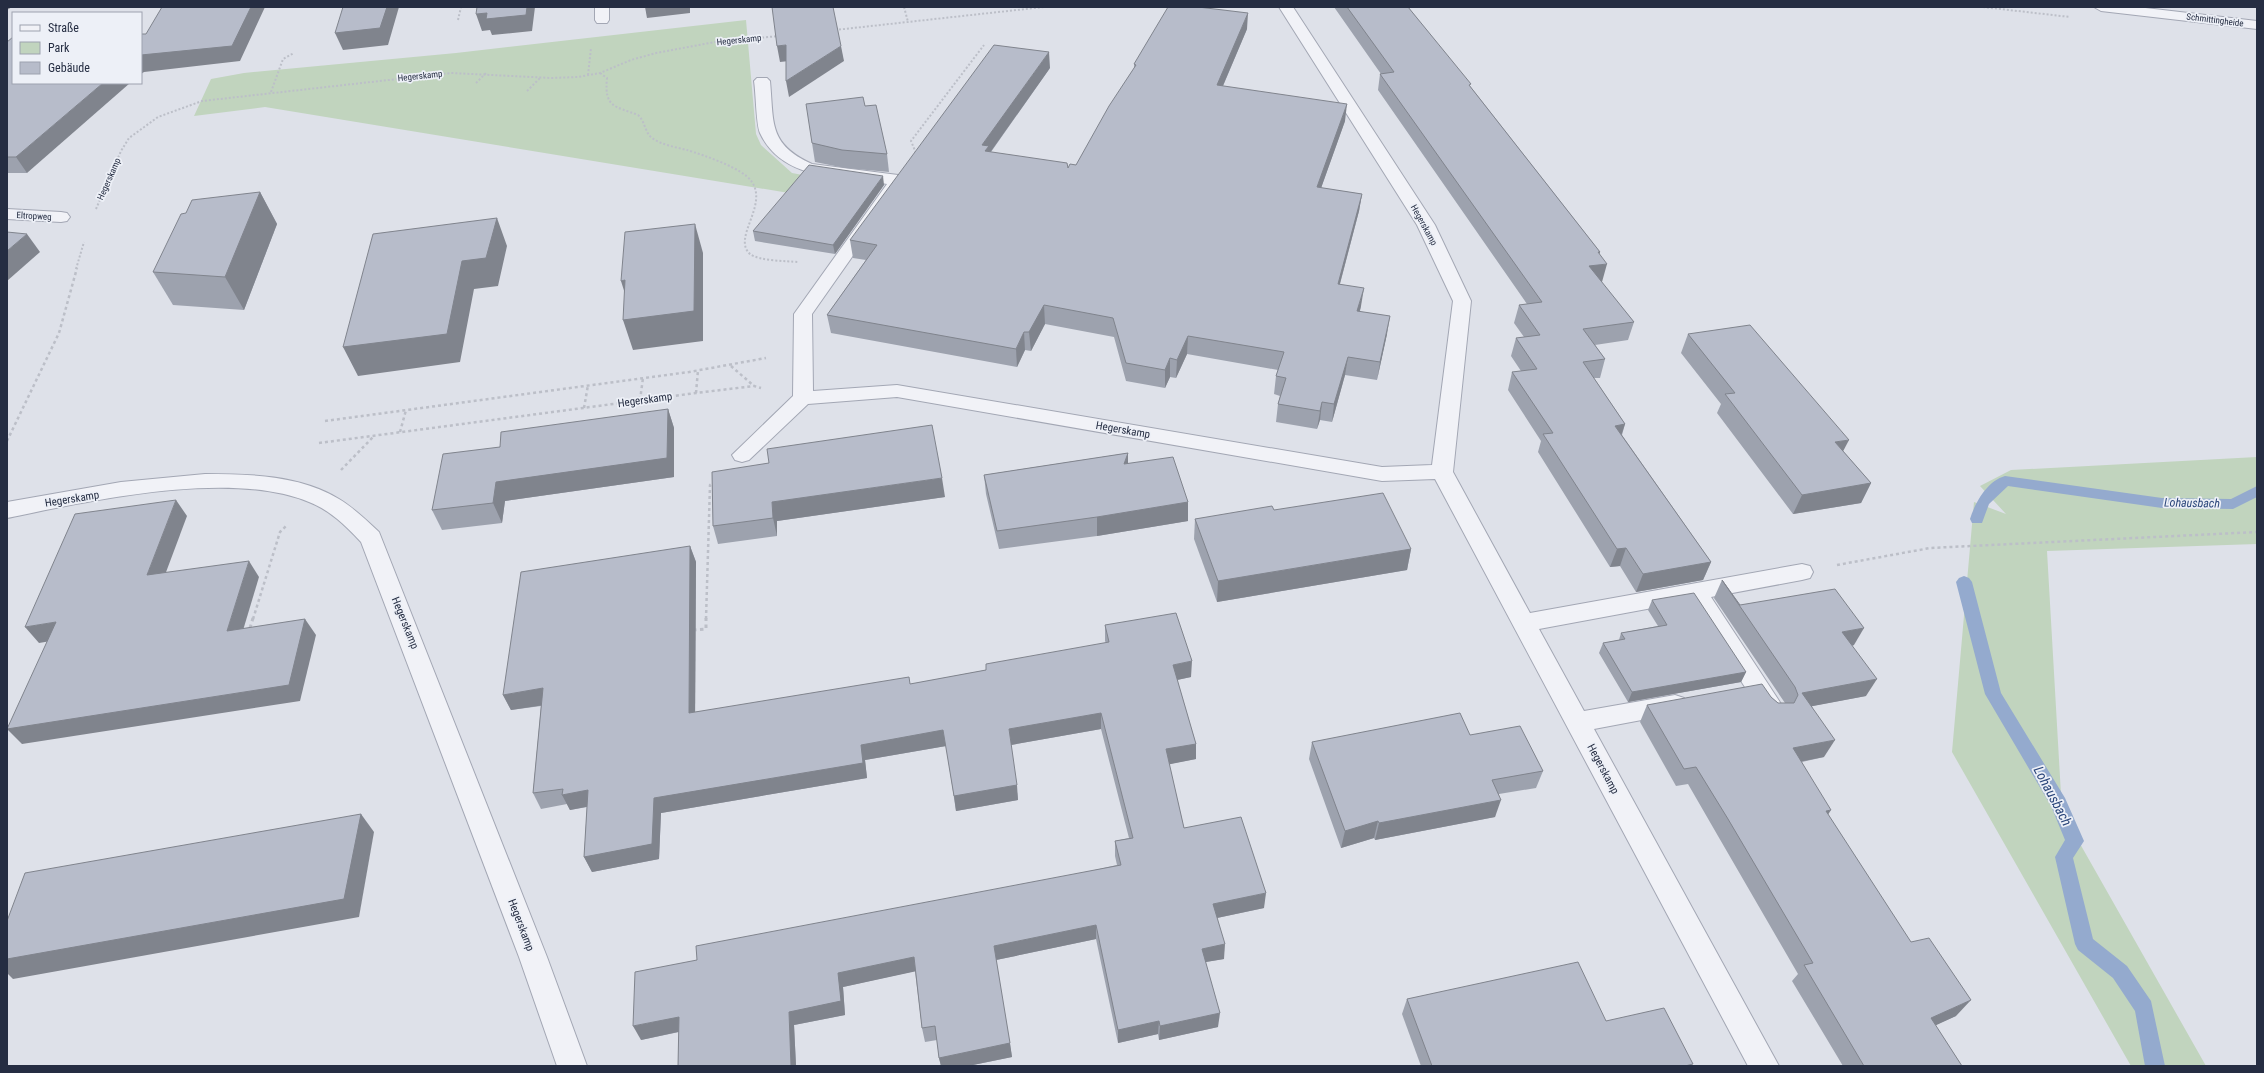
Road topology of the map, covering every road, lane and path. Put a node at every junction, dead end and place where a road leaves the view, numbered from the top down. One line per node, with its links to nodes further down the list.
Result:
1 (461, 7): 6 (path)
2 (904, 7): 7 (path)
3 (1044, 7): 7 (path)
4 (1286, 7): 42 (street, Hegerskamp)
5 (2101, 7): 8 (street, Schmittingheide)
6 (458, 20)
7 (908, 22): 9 (path)
8 (2257, 25)
9 (831, 30)
10 (785, 35): 14 (path, Hegerskamp)
11 (984, 45): 20 (path)
12 (294, 53): 19 (path)
13 (486, 73): 15 (path, Hegerskamp); 17 (path); 19 (path, Hegerskamp)
14 (600, 73): 15 (path, Hegerskamp); 26 (path)
15 (541, 77): 18 (path)
16 (762, 81): 21 (street)
17 (476, 83)
18 (527, 91)
19 (271, 92): 22 (path, Hegerskamp)
20 (916, 154): 21 (street)
21 (898, 180): 26 (street)
22 (94, 212)
23 (7, 214): 24 (street, Eltropweg)
24 (61, 217)
25 (85, 238): 39 (path)
26 (836, 268): 32 (street)
27 (698, 370): 28 (path); 30 (path); 31 (path)
28 (643, 378): 29 (path); 33 (path)
29 (588, 385): 34 (path); 35 (path)
30 (754, 386): 31 (path, Hegerskamp); 32 (path, Hegerskamp)
31 (696, 393): 33 (path, Hegerskamp)
32 (803, 398): 41 (street); 42 (street, Hegerskamp)
33 (640, 400): 34 (path, Hegerskamp)
34 (584, 408): 37 (path, Hegerskamp)
35 (406, 410): 36 (path); 37 (path)
36 (326, 421)
37 (400, 432): 38 (path, Hegerskamp)
38 (374, 436): 40 (path, Hegerskamp); 43 (path)
39 (7, 441)
40 (319, 443)
41 (742, 455): 49 (path)
42 (1442, 472): 48 (street, Hegerskamp)
43 (316, 496): 44 (street, Hegerskamp); 50 (path); 54 (street, Hegerskamp)
44 (7, 510)
45 (2257, 532): 46 (path)
46 (1802, 572): 47 (street)
47 (1696, 592): 48 (street); 52 (street)
48 (1523, 623): 53 (street, Hegerskamp)
49 (692, 625)
50 (250, 628)
51 (1695, 702): 53 (street)
52 (1775, 712)
53 (1578, 722): 55 (street, Hegerskamp)
54 (572, 1066)
55 (1764, 1066)

